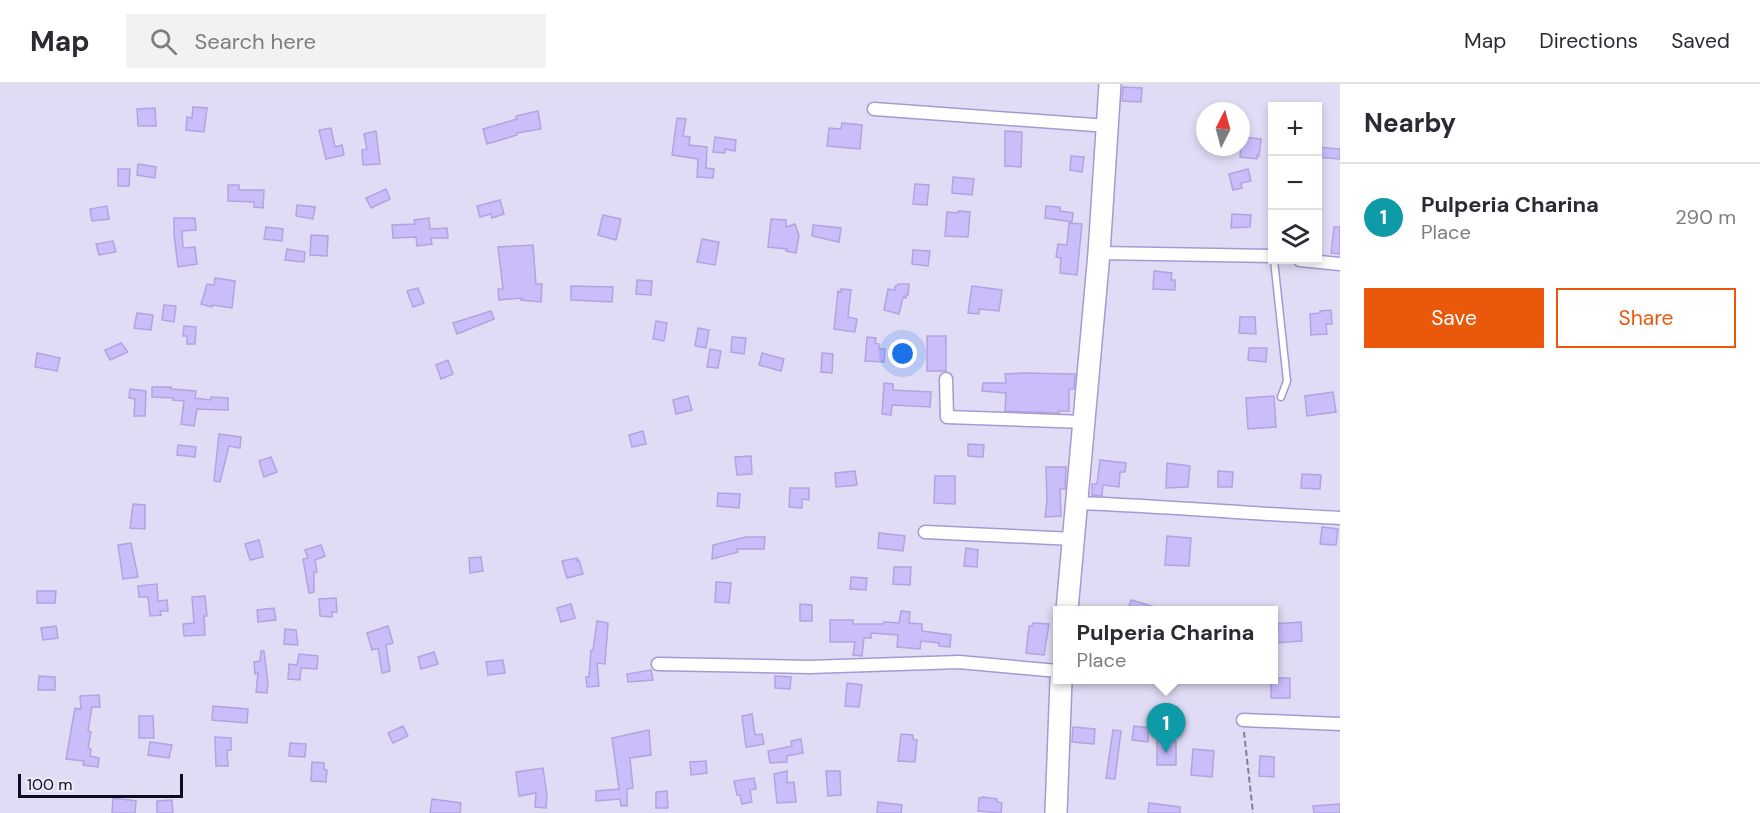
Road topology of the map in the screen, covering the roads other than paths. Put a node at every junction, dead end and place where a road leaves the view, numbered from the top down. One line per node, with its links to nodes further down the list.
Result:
1 (1110, 84): 3 (highway)
2 (874, 109): 3 (street)
3 (1108, 126): 4 (highway)
4 (1099, 253): 5 (street); 11 (highway)
5 (1268, 258)
6 (1322, 262): 8 (street)
7 (1274, 264): 10 (lane)
8 (1340, 264)
9 (946, 379): 11 (street)
10 (1281, 397)
11 (1084, 422): 12 (highway)
12 (1078, 503): 13 (street); 15 (highway)
13 (1340, 518)
14 (925, 532): 15 (street)
15 (1074, 540): 16 (highway)
16 (1067, 606)
17 (658, 664): 18 (street)
18 (1053, 670)
19 (1061, 684): 22 (highway)
20 (1242, 720): 21 (street)
21 (1340, 724)
22 (1056, 813)

